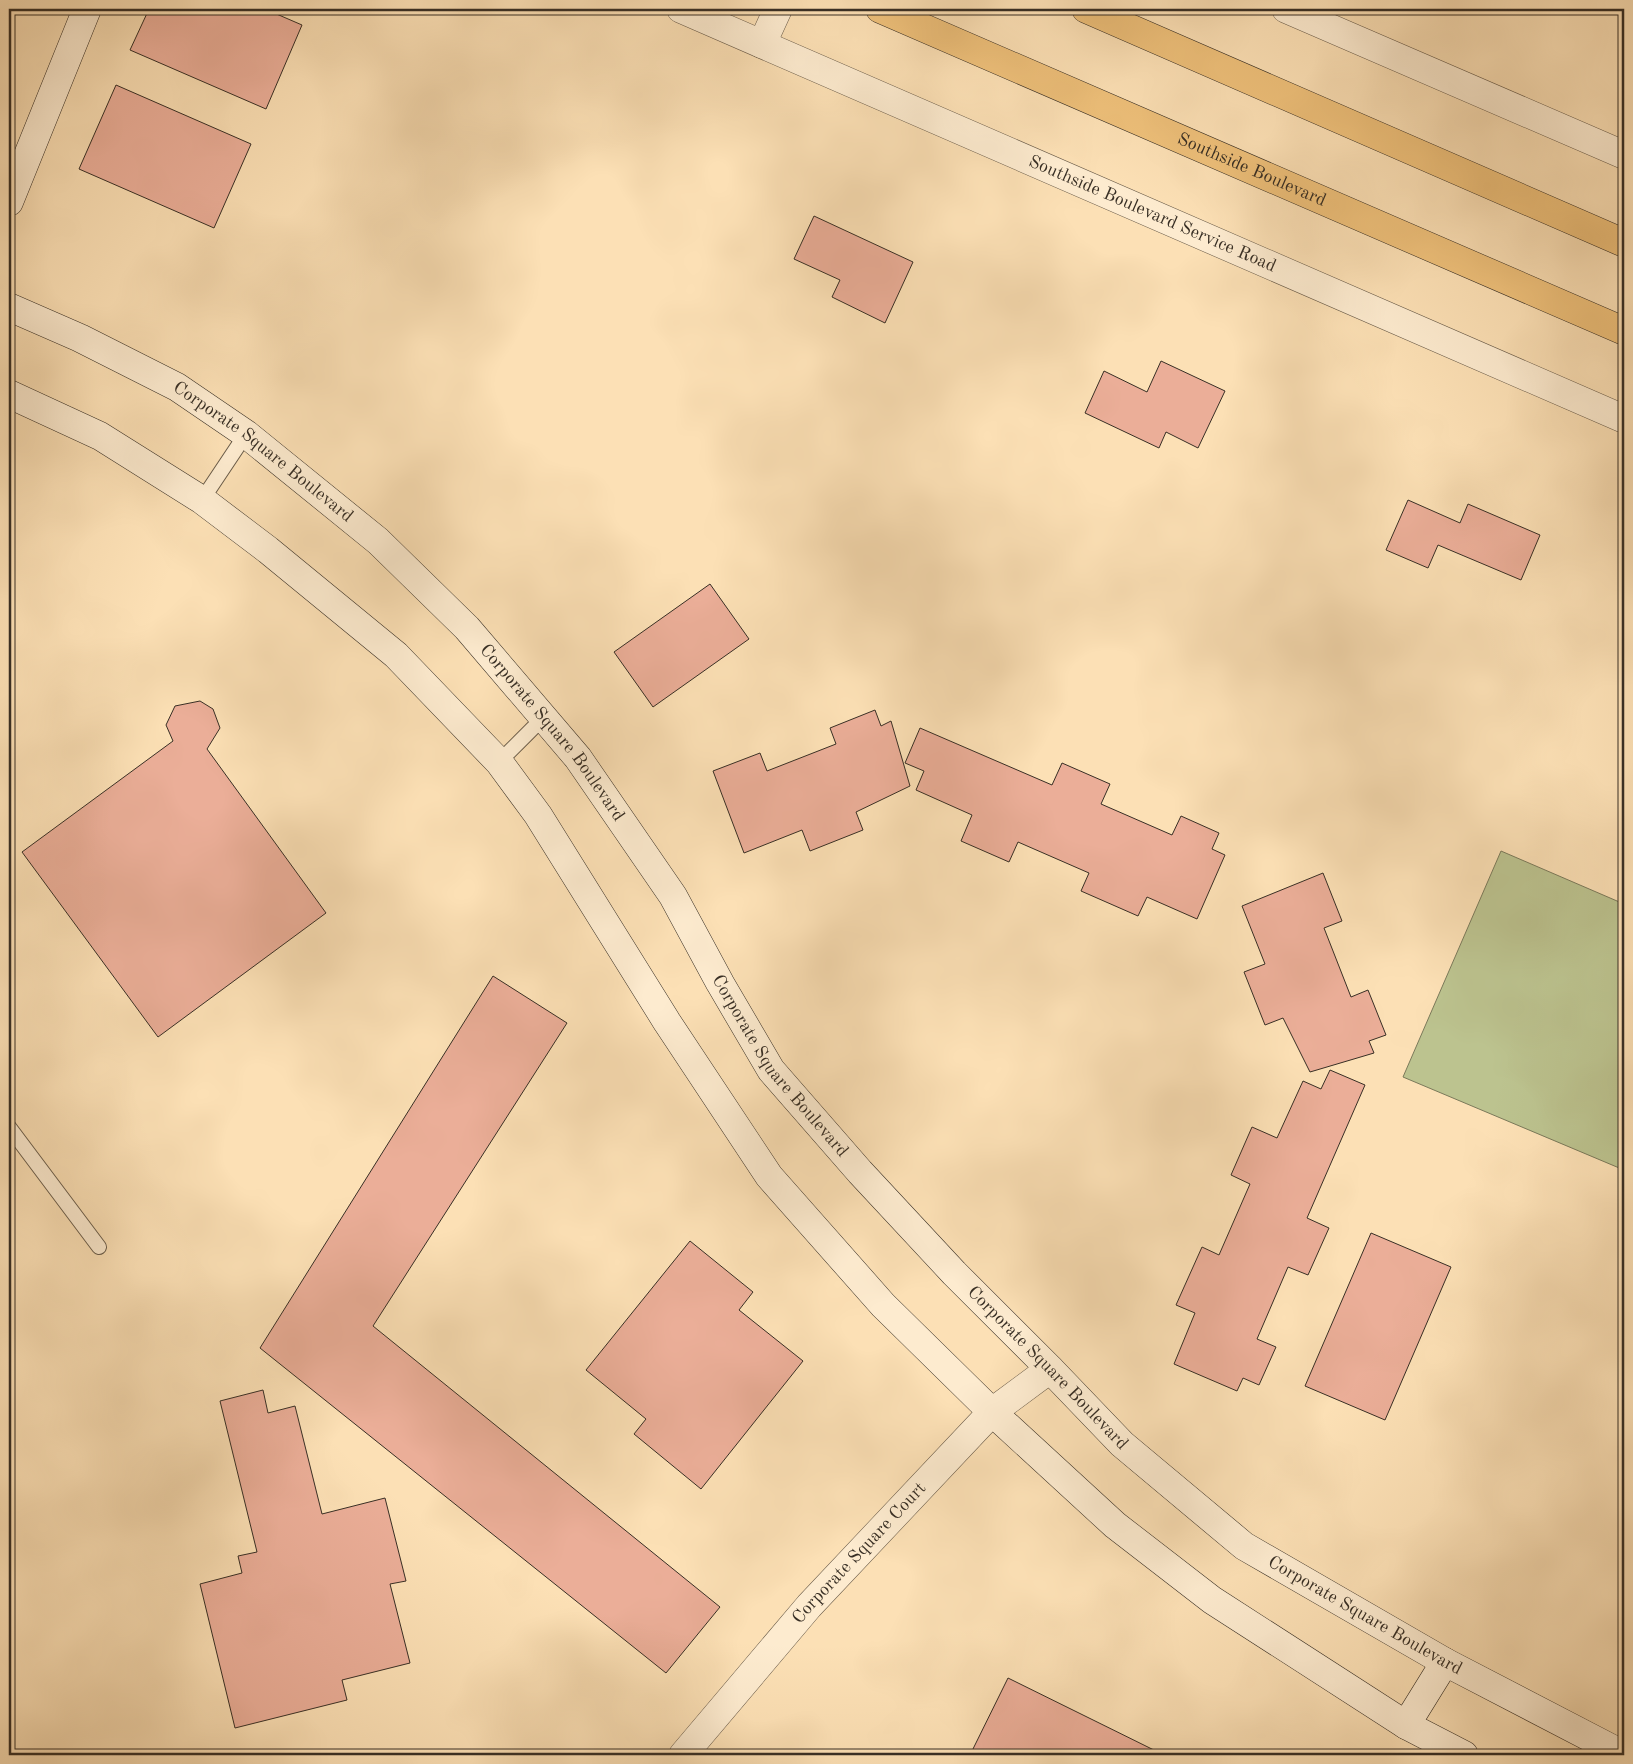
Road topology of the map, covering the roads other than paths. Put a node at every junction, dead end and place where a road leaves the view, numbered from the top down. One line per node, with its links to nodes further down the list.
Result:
1 (88, 9): 9 (street)
2 (681, 9): 7 (street, Southside Boulevard Service Road)
3 (778, 9): 7 (street)
4 (880, 9): 12 (highway, Southside Boulevard)
5 (1086, 9): 10 (highway)
6 (1286, 9): 8 (street)
7 (762, 44): 14 (street, Southside Boulevard Service Road)
8 (1624, 155)
9 (9, 202)
10 (1624, 242)
11 (9, 307): 15 (street, Corporate Square Boulevard)
12 (1624, 331)
13 (9, 394): 16 (street)
14 (1624, 419)
15 (246, 434): 16 (lane); 17 (street, Corporate Square Boulevard)
16 (202, 500): 18 (street)
17 (544, 717): 18 (lane); 21 (street, Corporate Square Boulevard)
18 (499, 762): 22 (street)
19 (9, 1128): 20 (lane)
20 (98, 1247)
21 (1050, 1369): 22 (street, Corporate Square Court); 23 (street, Corporate Square Boulevard)
22 (992, 1412): 24 (street); 25 (street, Corporate Square Court)
23 (1445, 1662): 24 (street); 27 (street, Corporate Square Boulevard)
24 (1406, 1725): 26 (street)
25 (683, 1755)
26 (1464, 1755)
27 (1624, 1755)

